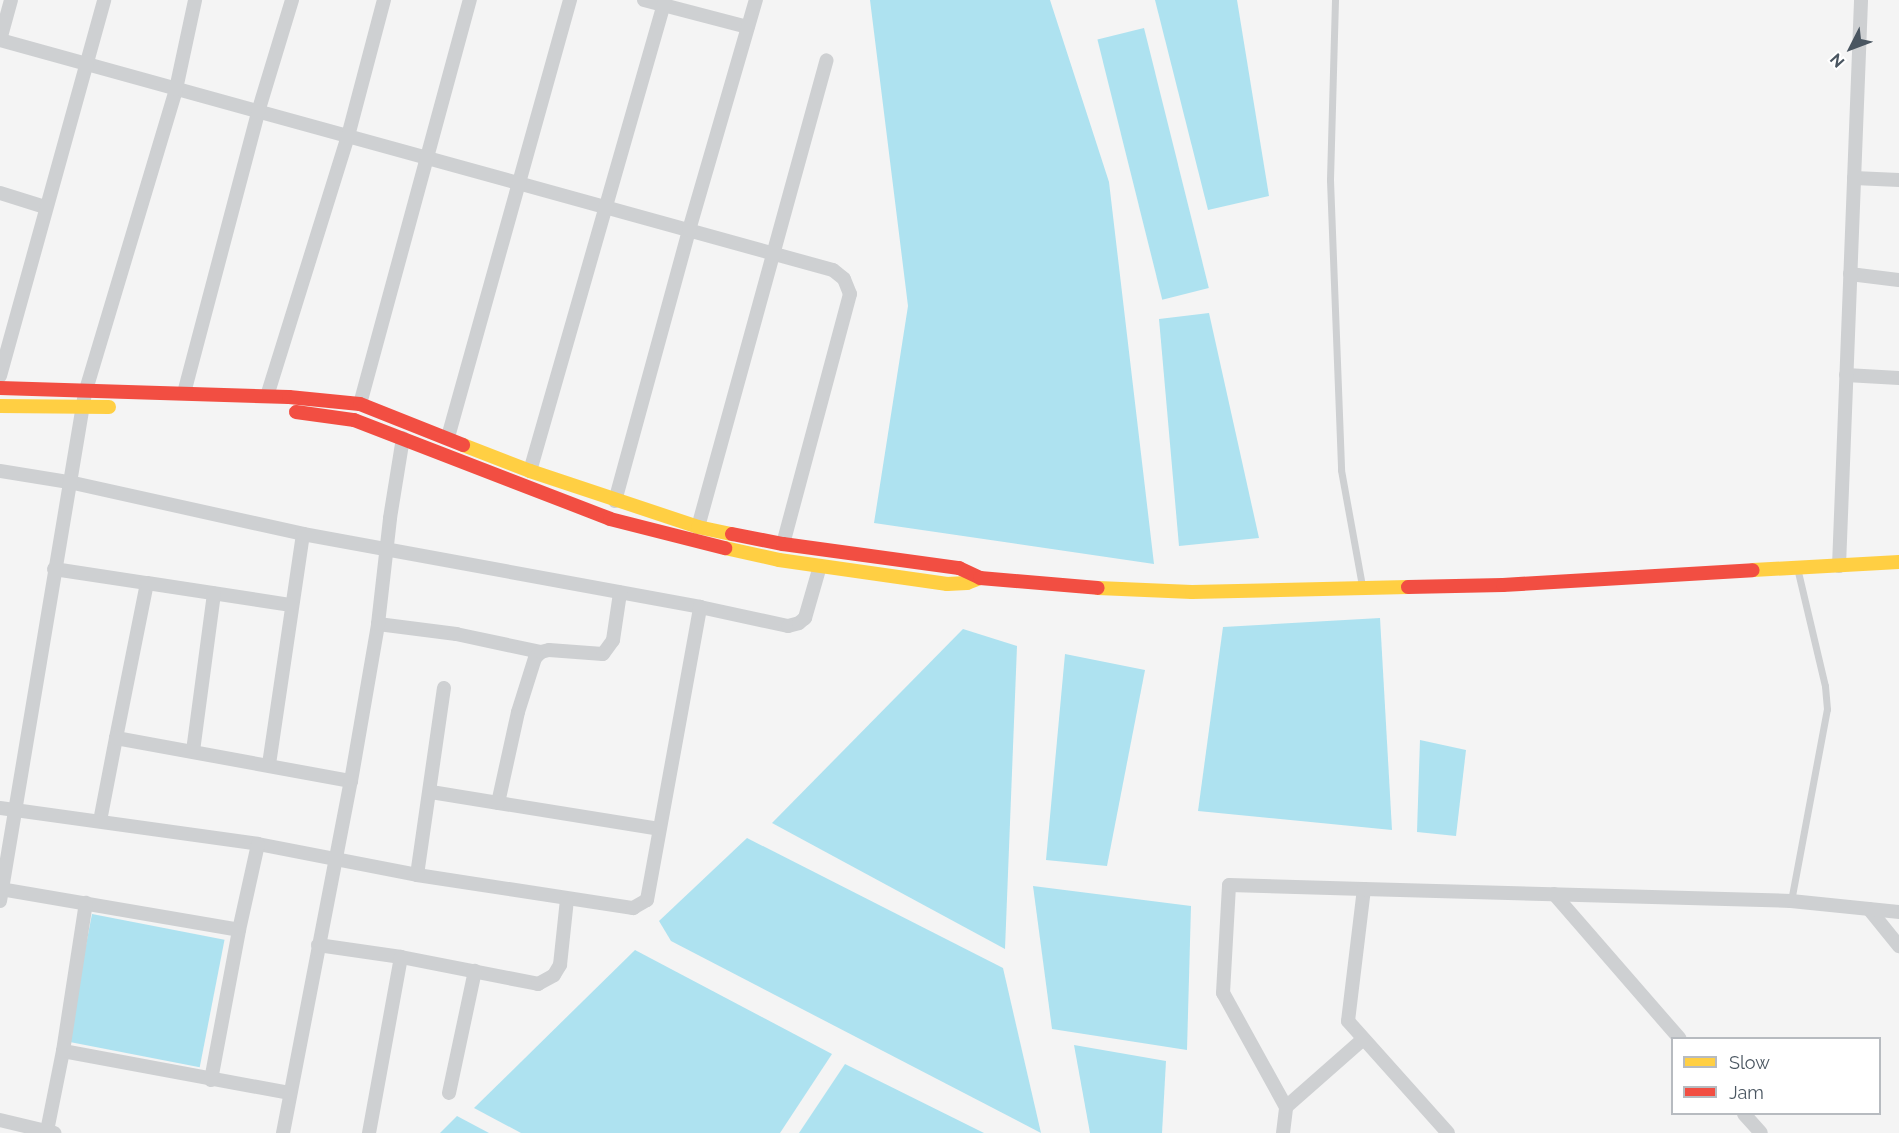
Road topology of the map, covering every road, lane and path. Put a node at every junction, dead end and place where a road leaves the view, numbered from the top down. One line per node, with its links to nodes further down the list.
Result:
1 (11, 0): 14 (street)
2 (104, 0): 16 (street)
3 (195, 0): 17 (street)
4 (292, 0): 18 (street)
5 (384, 0): 19 (street)
6 (470, 0): 20 (street)
7 (570, 0): 23 (street)
8 (644, 0): 12 (street)
9 (756, 0): 13 (street)
10 (1335, 0): 60 (lane)
11 (1861, 0): 21 (street)
12 (664, 3): 13 (street); 26 (street)
13 (748, 27): 27 (street)
14 (0, 40): 16 (street)
15 (827, 60): 28 (street)
16 (86, 64): 17 (street); 25 (street)
17 (176, 89): 18 (street); 35 (street)
18 (258, 112): 19 (street); 36 (street)
19 (348, 136): 20 (street); 37 (street)
20 (428, 158): 23 (street); 38 (street)
21 (1854, 178): 22 (street); 29 (street)
22 (1899, 180)
23 (519, 184): 26 (street); 44 (street)
24 (0, 193): 25 (street)
25 (45, 207): 32 (street)
26 (605, 207): 27 (street); 46 (street)
27 (689, 230): 28 (street); 48 (street)
28 (775, 254): 49 (street); 51 (street)
29 (1850, 274): 30 (street); 31 (street)
30 (1899, 280)
31 (1846, 375): 33 (street); 55 (street)
32 (0, 376)
33 (1899, 378)
34 (0, 388): 35 (main road)
35 (85, 393): 36 (main road); 42 (street)
36 (184, 393): 37 (main road)
37 (267, 396): 38 (main road)
38 (360, 404): 44 (main road)
39 (0, 406): 42 (main road)
40 (128, 407): 42 (main road)
41 (150, 407): 43 (main road)
42 (82, 408): 47 (street)
43 (404, 438): 52 (street); 54 (main road)
44 (448, 438): 46 (main road)
45 (0, 471): 47 (street)
46 (530, 471): 48 (main road)
47 (71, 476): 50 (street); 57 (street)
48 (615, 501): 49 (main road)
49 (698, 527): 51 (main road)
50 (303, 534): 52 (street); 63 (street)
51 (783, 544): 58 (main road)
52 (386, 551): 62 (street); 65 (street)
53 (1899, 562): 55 (main road)
54 (820, 566): 58 (main road); 64 (street)
55 (1839, 566): 56 (main road)
56 (1797, 568): 60 (main road); 85 (lane)
57 (54, 569): 59 (street); 75 (street)
58 (980, 578): 60 (main road)
59 (147, 583): 61 (street); 68 (street)
60 (1362, 588)
61 (214, 593): 63 (street); 69 (street)
62 (620, 593): 64 (street); 66 (street)
63 (291, 605): 70 (street)
64 (700, 607): 77 (street)
65 (378, 624): 66 (street); 71 (street)
66 (541, 652): 73 (street)
67 (444, 688): 72 (street)
68 (116, 738): 69 (street); 76 (street)
69 (193, 751): 70 (street)
70 (269, 764): 71 (street)
71 (351, 782): 79 (street)
72 (431, 792): 73 (street); 80 (street)
73 (498, 803): 77 (street)
74 (0, 808): 75 (street)
75 (15, 811): 76 (street); 82 (street)
76 (100, 822): 78 (street)
77 (659, 829): 84 (street)
78 (258, 844): 79 (street); 89 (street)
79 (336, 860): 80 (street); 90 (street)
80 (417, 875): 84 (street)
81 (1364, 889): 83 (street); 95 (street); 100 (street)
82 (1, 893): 86 (street)
83 (1554, 894): 85 (street); 94 (street)
84 (567, 900): 93 (street)
85 (1791, 901): 87 (street)
86 (86, 903): 89 (street); 96 (street)
87 (1869, 909): 88 (street); 91 (street)
88 (1899, 912)
89 (239, 930): 97 (street)
90 (318, 945): 92 (street); 98 (street)
91 (1899, 946)
92 (401, 957): 93 (street); 105 (street)
93 (475, 971): 99 (street)
94 (1678, 1037)
95 (1364, 1039): 100 (street); 107 (street)
96 (63, 1051): 97 (street); 103 (street)
97 (211, 1080): 98 (street)
98 (289, 1093): 104 (street)
99 (449, 1093)
100 (1286, 1107): 106 (street)
101 (1746, 1115): 108 (street)
102 (0, 1120): 103 (street)
103 (52, 1132)
104 (283, 1133)
105 (369, 1133)
106 (1283, 1133)
107 (1448, 1133)
108 (1761, 1133)

